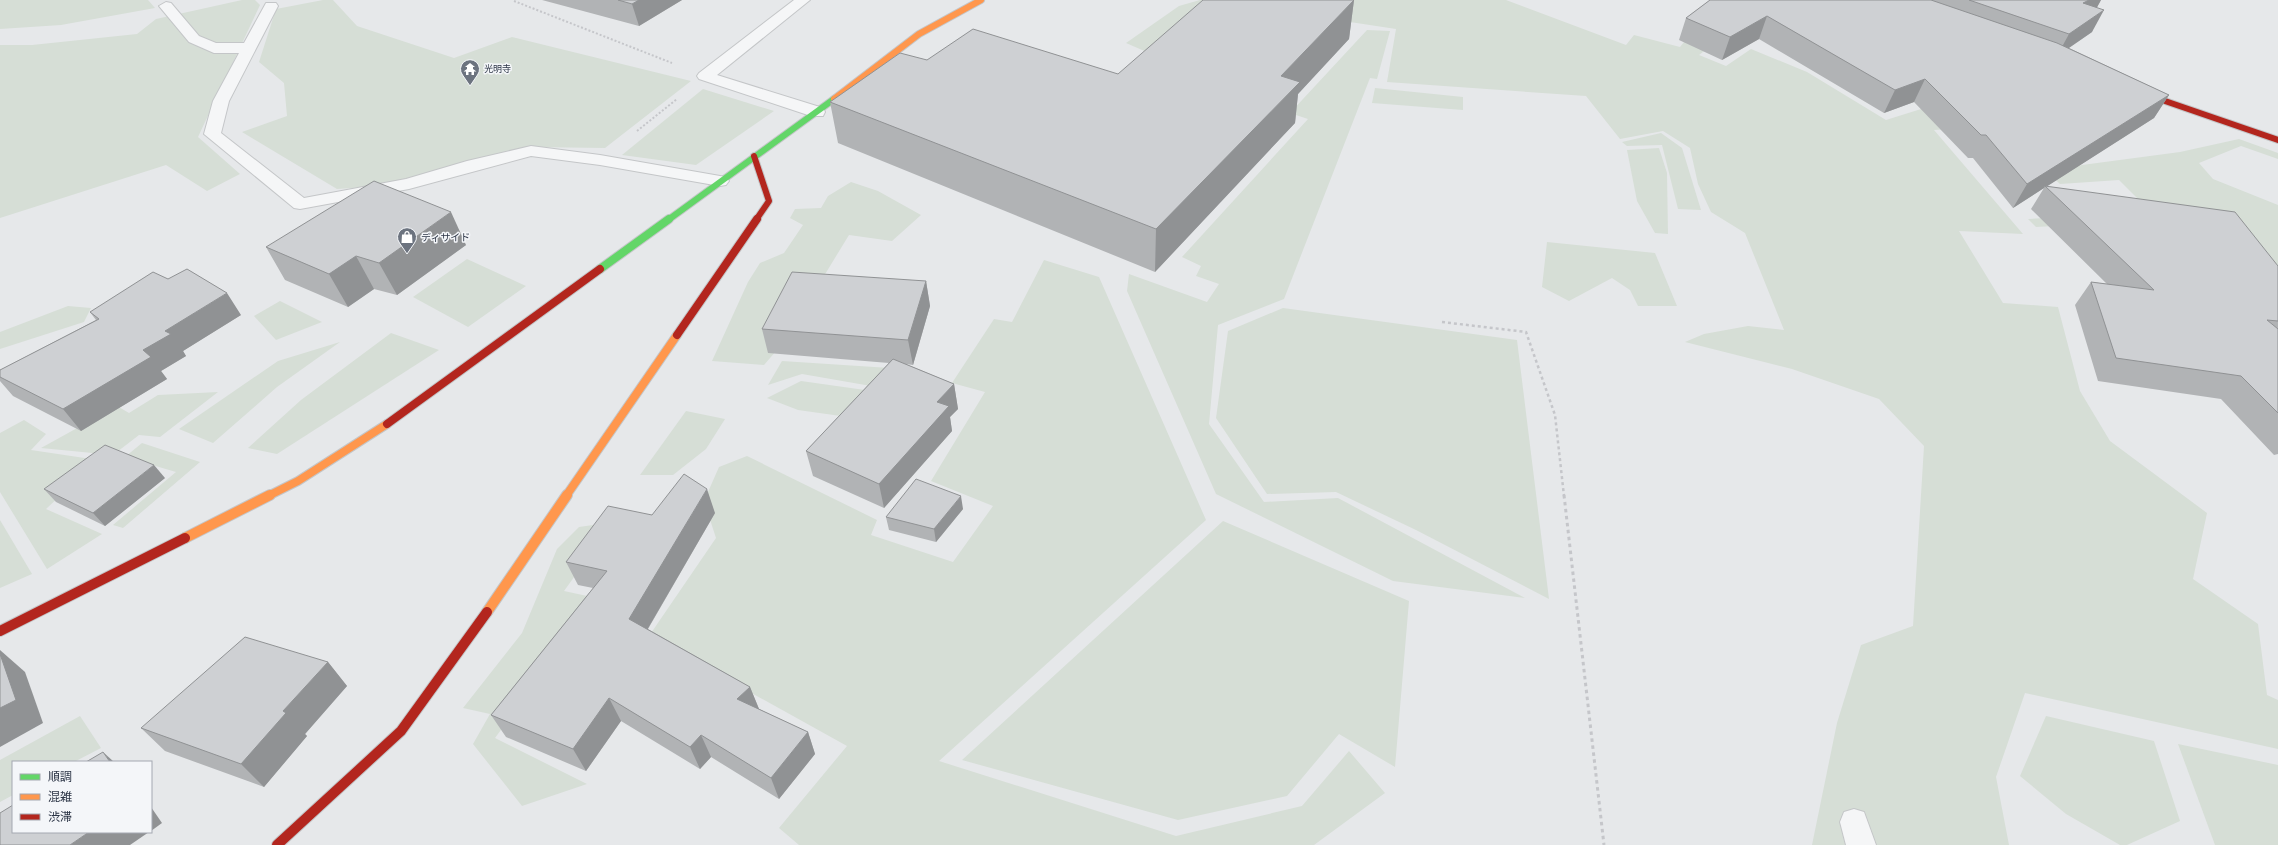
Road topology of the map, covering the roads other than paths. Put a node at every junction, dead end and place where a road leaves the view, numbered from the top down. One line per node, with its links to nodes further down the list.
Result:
1 (802, 0): 7 (lane)
2 (981, 0): 7 (street)
3 (166, 6): 5 (lane)
4 (271, 6): 5 (lane)
5 (249, 48): 10 (lane)
6 (2129, 88): 8 (street)
7 (817, 112): 9 (street)
8 (2278, 140)
9 (754, 156): 10 (street); 12 (street)
10 (720, 181): 11 (street)
11 (0, 631)
12 (277, 845)

